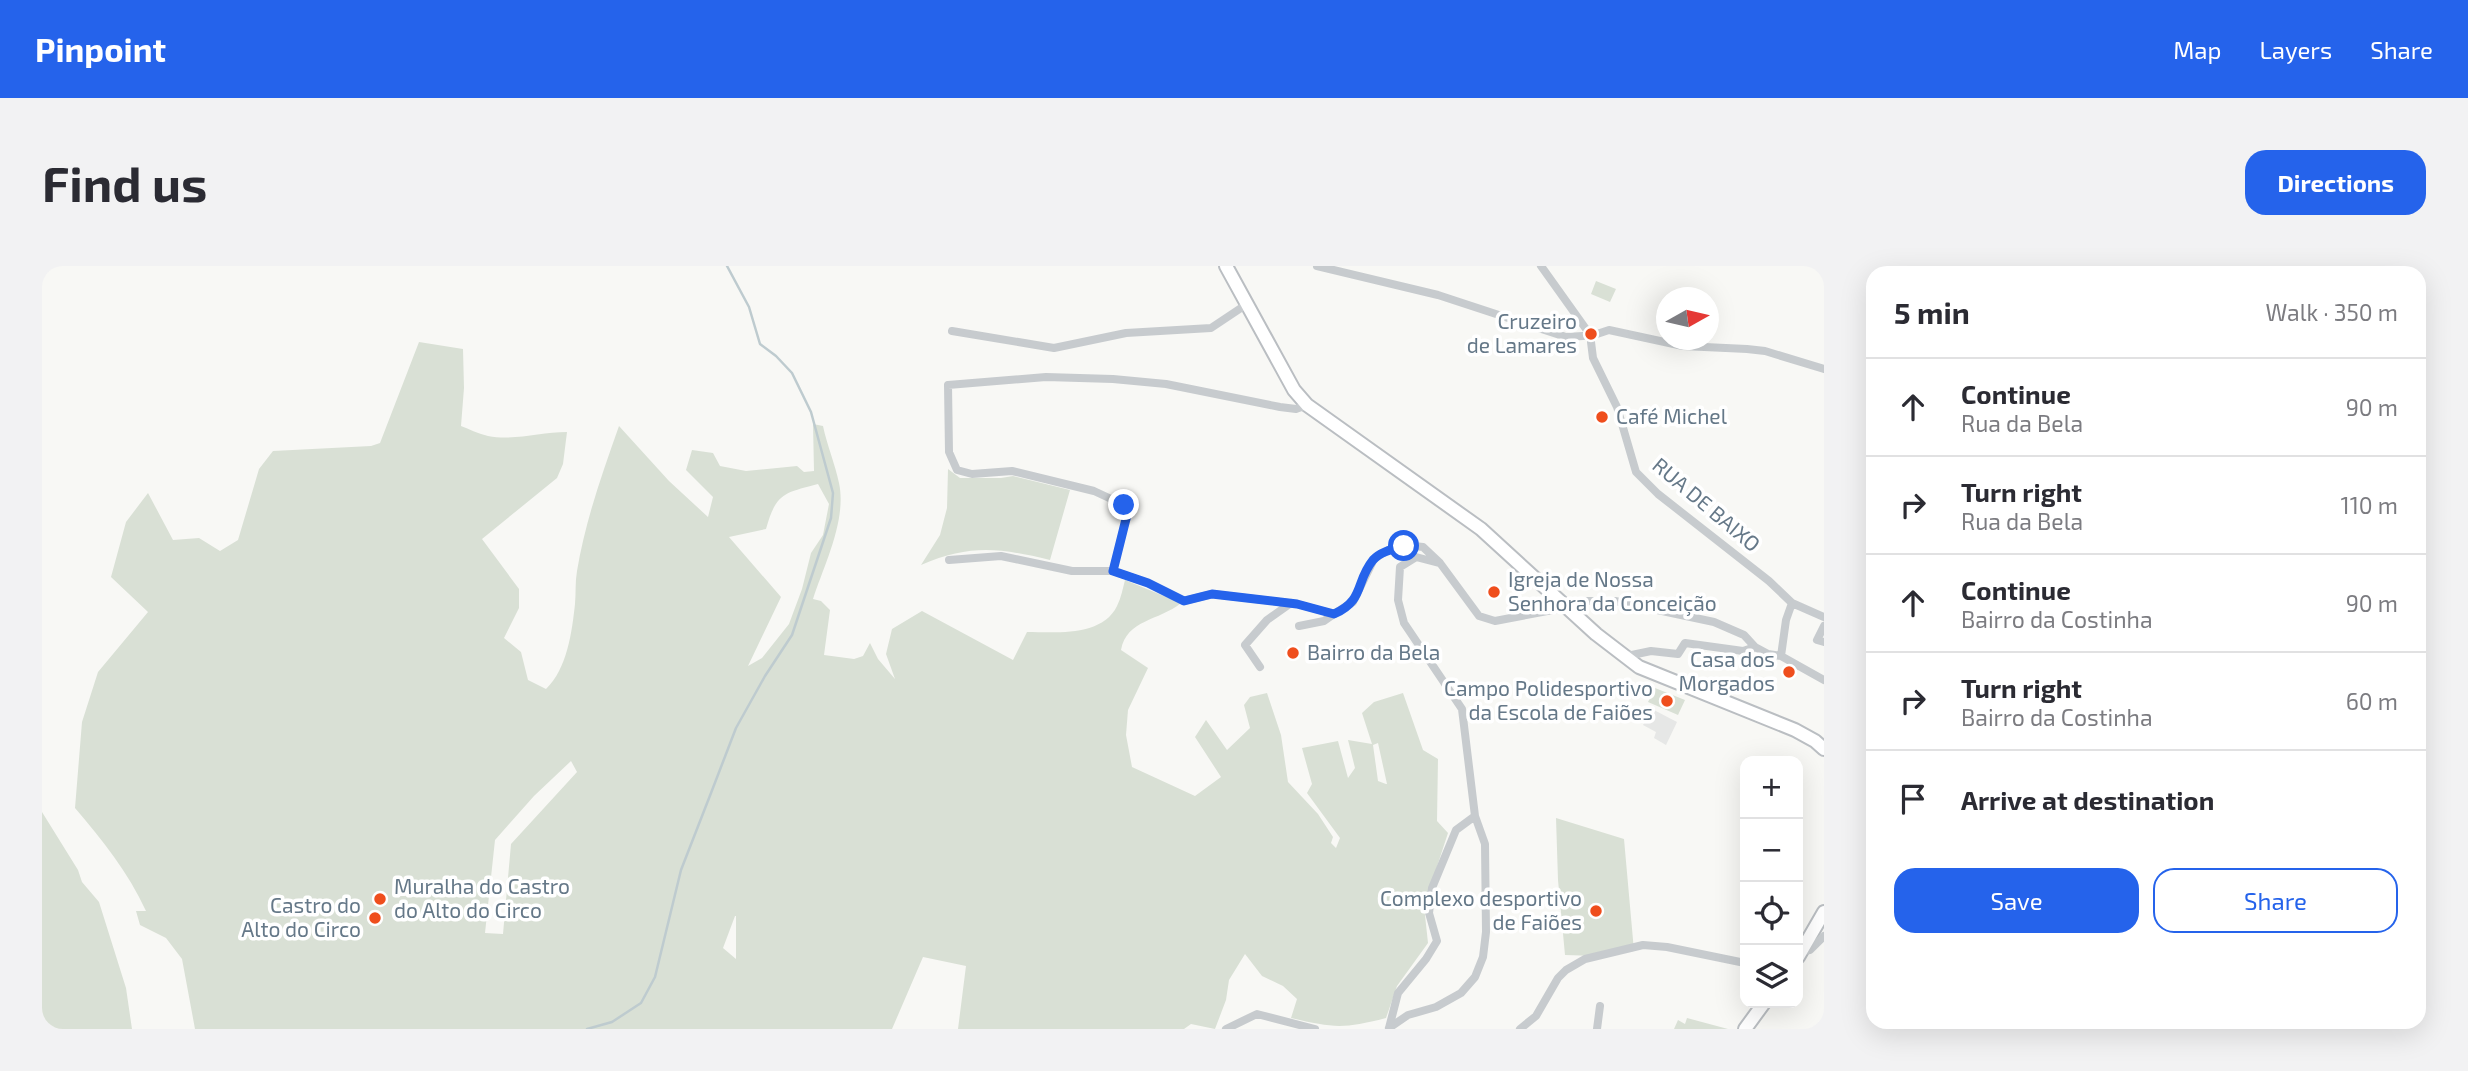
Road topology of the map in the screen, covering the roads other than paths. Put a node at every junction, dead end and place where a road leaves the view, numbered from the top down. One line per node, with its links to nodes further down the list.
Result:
1 (1230, 266): 4 (main road)
2 (1317, 266): 6 (street)
3 (1541, 266): 6 (street)
4 (1247, 304): 5 (street); 8 (main road)
5 (952, 331)
6 (1586, 336): 7 (street); 13 (street, RUA DE BAIXO)
7 (1824, 369)
8 (1307, 405): 11 (street); 14 (main road)
9 (949, 560): 11 (street)
10 (1440, 563): 14 (street); 15 (street); 26 (street)
11 (1113, 571): 12 (street)
12 (1292, 603): 15 (street); 23 (street)
13 (1792, 603): 16 (street, RUA DE BAIXO); 22 (street)
14 (1566, 606): 20 (street); 21 (main road)
15 (1334, 614): 17 (street)
16 (1824, 617)
17 (1299, 626)
18 (1824, 626): 19 (street)
19 (1824, 642)
20 (1755, 647): 21 (street); 22 (street)
21 (1627, 656): 25 (main road)
22 (1781, 656): 24 (street)
23 (1260, 667)
24 (1824, 680)
25 (1824, 749)
26 (1475, 816): 36 (street); 36 (street)
27 (1824, 912): 29 (main road)
28 (1824, 936): 30 (street)
29 (1803, 949)
30 (1803, 953)
31 (1740, 962): 37 (street)
32 (1600, 1006): 38 (street)
33 (1760, 1008): 39 (main road)
34 (1226, 1029): 35 (street)
35 (1315, 1029)
36 (1389, 1029)
37 (1520, 1029)
38 (1597, 1029)
39 (1745, 1029)

